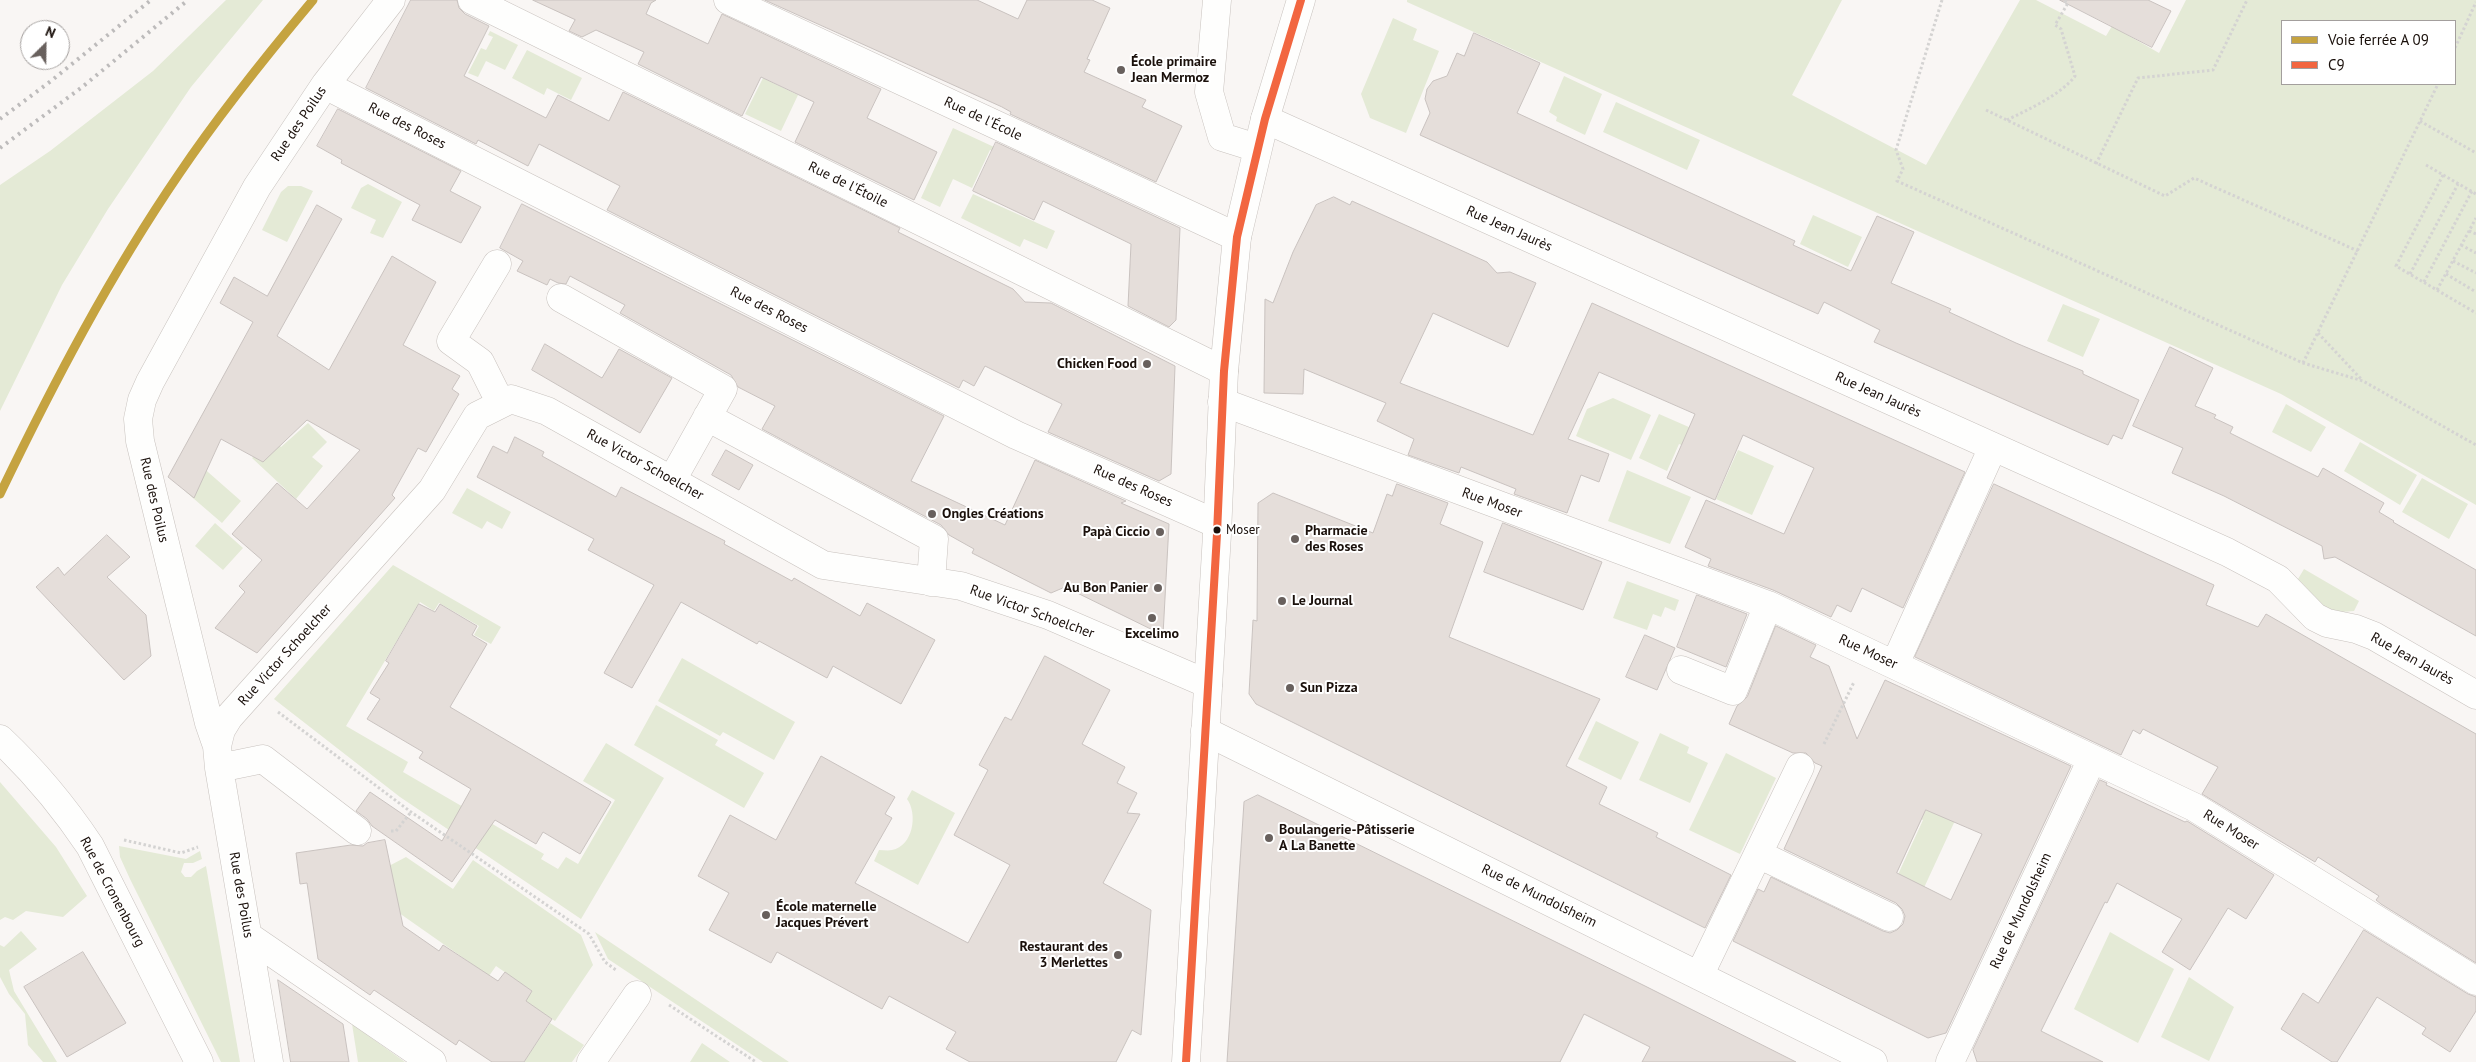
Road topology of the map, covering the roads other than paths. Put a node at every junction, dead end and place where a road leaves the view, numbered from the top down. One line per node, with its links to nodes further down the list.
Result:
1 (391, 0): 6 (street, Rue des Poilus)
2 (472, 0): 12 (street, Rue de l'Étoile)
3 (728, 0): 9 (street, Rue de l'École)
4 (1217, 0): 8 (street)
5 (1301, 0): 7 (street)
6 (325, 84): 18 (street, Rue des Roses); 27 (street, Rue des Poilus)
7 (1265, 119): 8 (street); 16 (street, Rue Jean Jaurès)
8 (1257, 148): 9 (street)
9 (1237, 237): 12 (street)
10 (497, 264): 14 (street)
11 (562, 298): 15 (street)
12 (1224, 371): 13 (street)
13 (1222, 402): 18 (street); 20 (street, Rue Moser)
14 (501, 404): 17 (street, Rue Victor Schoelcher); 27 (street, Rue Victor Schoelcher)
15 (707, 417): 17 (street); 19 (street)
16 (1993, 447): 21 (street); 24 (street, Rue Jean Jaurès)
17 (672, 480): 19 (street, Rue Victor Schoelcher)
18 (1217, 524): 23 (street)
19 (931, 582): 23 (street, Rue Victor Schoelcher)
20 (1768, 605): 21 (street, Rue Moser); 22 (street)
21 (1895, 664): 28 (street, Rue Moser)
22 (1681, 670)
23 (1208, 684): 25 (street)
24 (2476, 695)
25 (1205, 731): 34 (street, Rue de Mundolsheim); 41 (street)
26 (0, 739): 37 (street, Rue de Cronenbourg)
27 (218, 757): 30 (street); 33 (street, Rue des Poilus)
28 (2092, 759): 35 (street, Rue Moser); 43 (street, Rue de Mundolsheim)
29 (1800, 767): 31 (street)
30 (357, 831)
31 (1758, 854): 32 (street); 34 (street)
32 (1889, 917)
33 (248, 936): 38 (street, Rue des Poilus); 39 (street)
34 (1700, 976): 42 (street, Rue de Mundolsheim)
35 (2476, 981)
36 (637, 995): 40 (street)
37 (199, 1062)
38 (269, 1062)
39 (432, 1062)
40 (591, 1062)
41 (1186, 1062)
42 (1873, 1062)
43 (1950, 1062)

